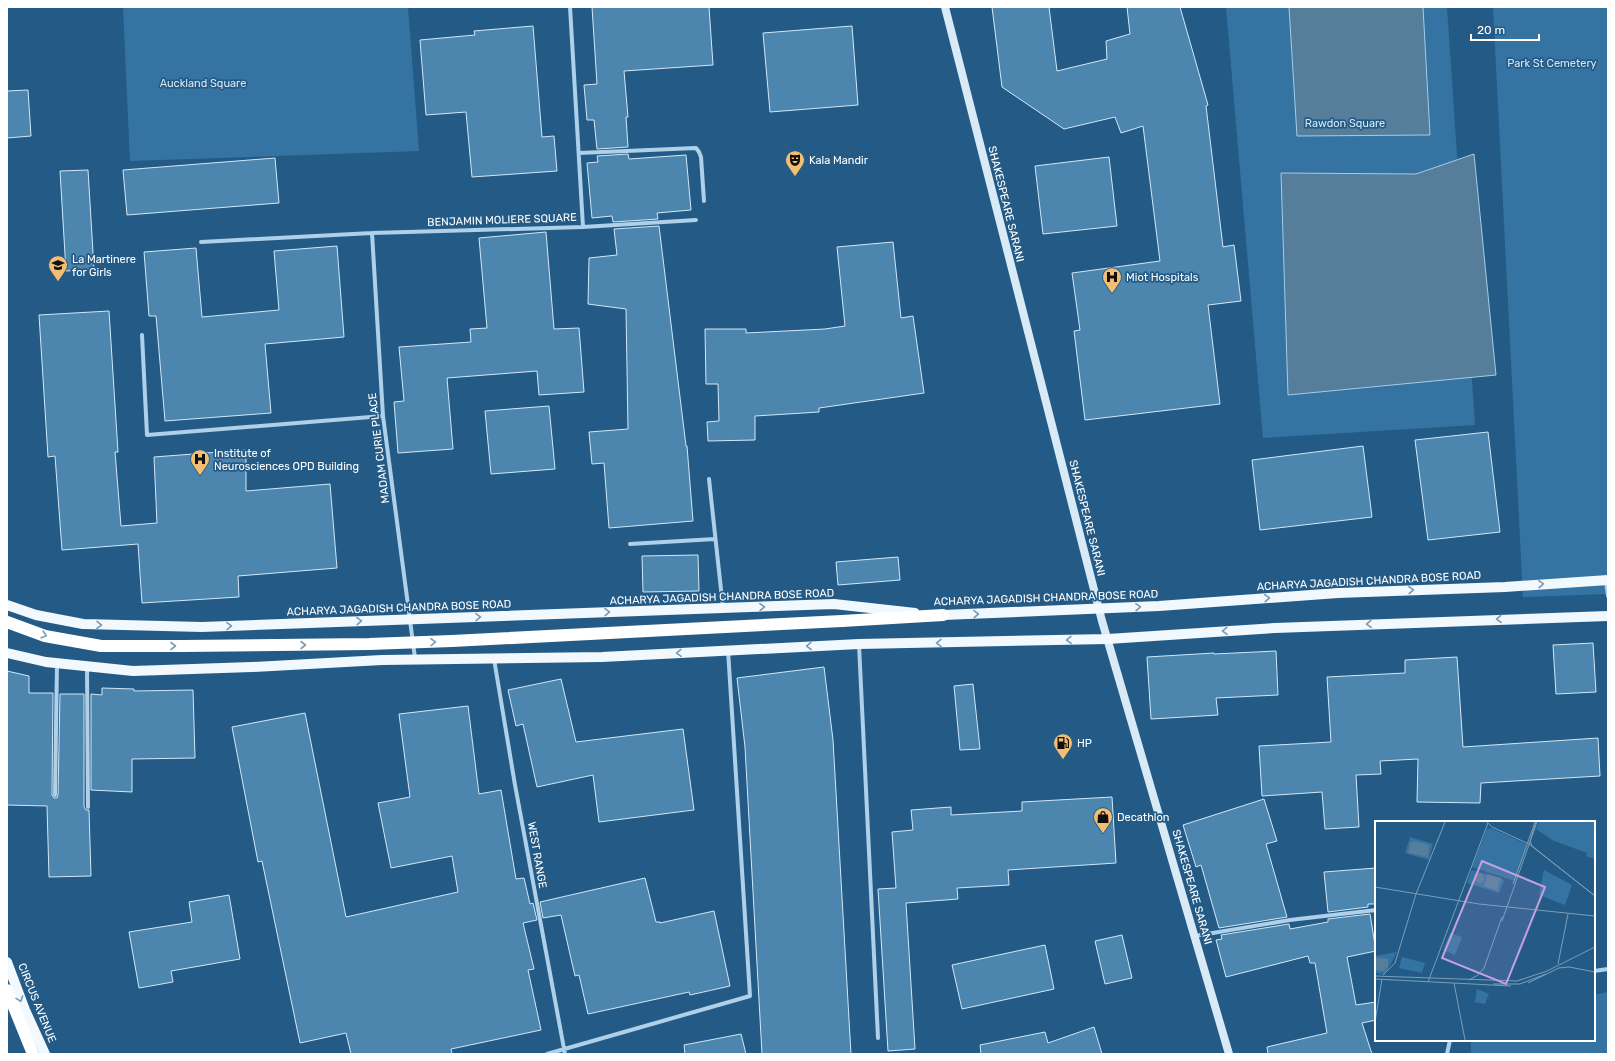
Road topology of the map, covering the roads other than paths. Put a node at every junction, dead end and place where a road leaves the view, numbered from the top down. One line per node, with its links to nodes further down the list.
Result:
1 (570, 7): 3 (street, BENJAMIN MOLIERE SQUARE)
2 (945, 7): 18 (main road, SHAKESPEARE SARANI)
3 (579, 153): 4 (street); 6 (street, BENJAMIN MOLIERE SQUARE)
4 (704, 201)
5 (696, 220): 6 (street)
6 (583, 227): 7 (street, BENJAMIN MOLIERE SQUARE)
7 (372, 233): 8 (street, BENJAMIN MOLIERE SQUARE); 10 (street, MADAM CURIE PLACE)
8 (200, 242)
9 (142, 335): 10 (street)
10 (383, 416): 21 (street, MADAM CURIE PLACE)
11 (709, 479): 12 (street)
12 (715, 539): 13 (street); 17 (street)
13 (630, 544)
14 (1607, 580): 15 (street); 18 (main road, ACHARYA JAGADISH CHANDRA BOSE ROAD, one-way to 14)
15 (1608, 596)
16 (7, 605): 21 (main road, ACHARYA JAGADISH CHANDRA BOSE ROAD, one-way to 21)
17 (724, 608): 19 (main road, ACHARYA JAGADISH CHANDRA BOSE ROAD, one-way to 19); 21 (main road, ACHARYA JAGADISH CHANDRA BOSE ROAD, one-way to 17)
18 (1099, 608): 19 (main road, ACHARYA JAGADISH CHANDRA BOSE ROAD, one-way to 18); 23 (main road, SHAKESPEARE SARANI)
19 (943, 616): 22 (highway, one-way to 19, bridge)
20 (1608, 616): 23 (main road, one-way to 23)
21 (411, 619): 28 (street, MADAM CURIE PLACE)
22 (7, 622)
23 (1108, 639): 24 (main road, one-way to 24); 34 (main road, SHAKESPEARE SARANI)
24 (859, 644): 25 (main road, one-way to 25); 39 (street)
25 (728, 650): 27 (main road, one-way to 27); 41 (street)
26 (7, 653): 29 (main road)
27 (494, 658): 28 (main road); 41 (street, WEST RANGE)
28 (415, 660): 30 (main road)
29 (58, 664): 30 (main road); 31 (street)
30 (87, 667): 32 (street)
31 (55, 795)
32 (88, 807)
33 (1375, 910): 34 (street)
34 (1195, 936): 45 (main road, SHAKESPEARE SARANI)
35 (7, 962): 43 (main road, CIRCUS AVENUE, one-way to 43)
36 (1608, 969): 37 (street)
37 (1595, 971)
38 (7, 990): 42 (highway)
39 (878, 1038)
40 (1450, 1041): 46 (street)
41 (565, 1052): 44 (street)
42 (33, 1054)
43 (45, 1054)
44 (547, 1054)
45 (1229, 1054)
46 (1447, 1054)

